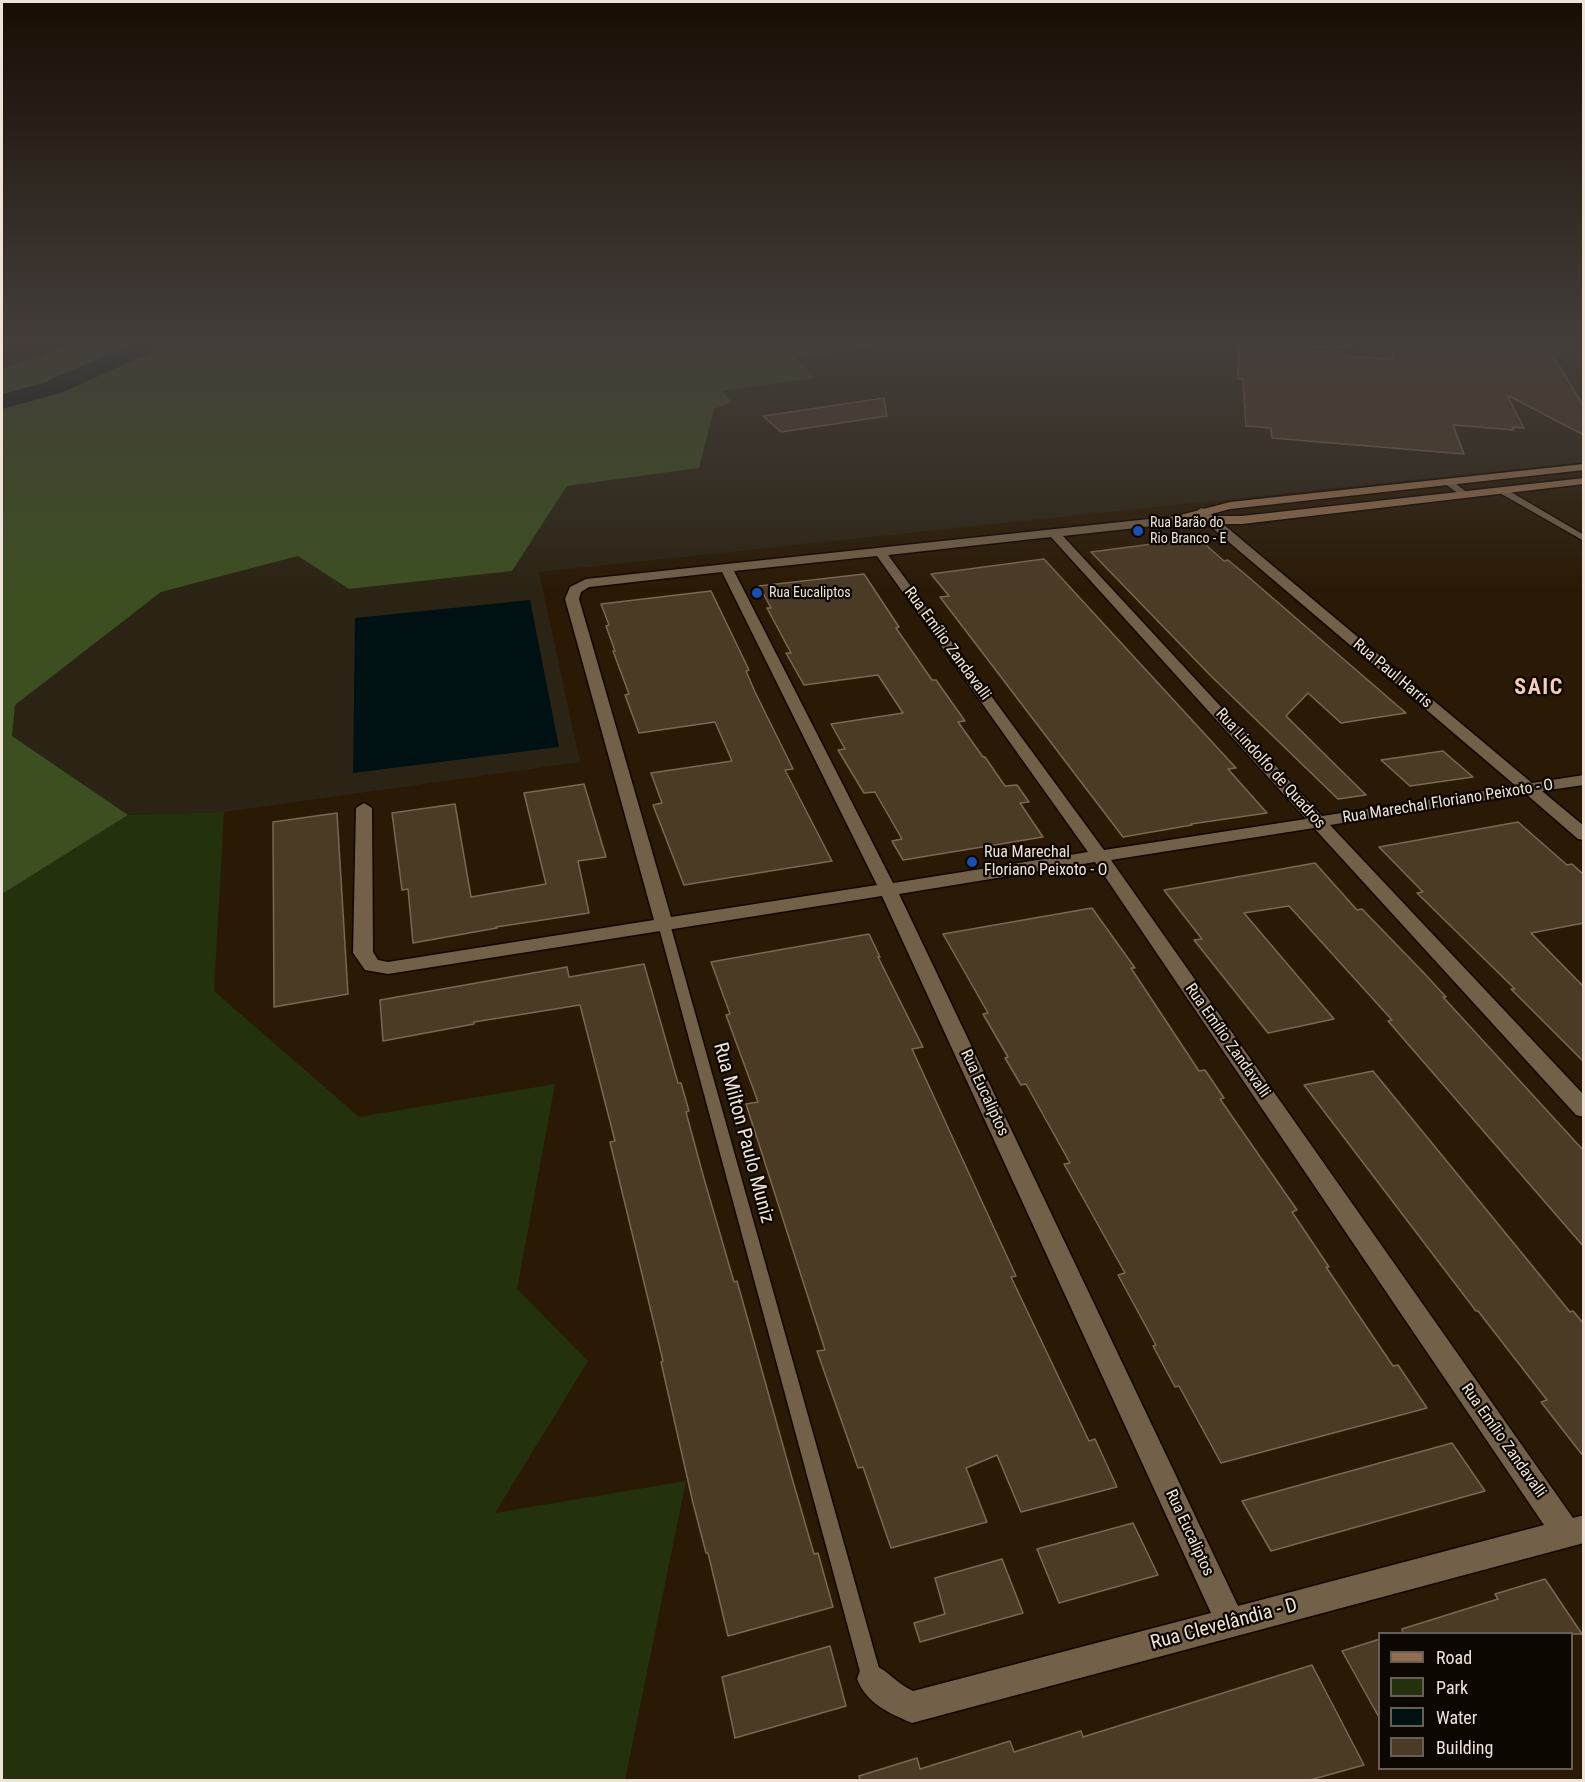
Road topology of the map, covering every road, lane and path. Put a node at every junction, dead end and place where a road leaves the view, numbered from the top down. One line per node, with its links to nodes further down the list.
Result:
1 (1584, 467): 3 (street)
2 (1584, 481): 4 (street)
3 (1448, 482): 5 (lane); 6 (street)
4 (1501, 490): 5 (street); 8 (lane)
5 (1466, 494): 6 (street)
6 (1205, 517): 7 (street); 12 (street, Rua Paul Harris)
7 (1055, 534): 9 (street); 14 (street, Rua Lindolfo de Quadros)
8 (1584, 539)
9 (881, 553): 10 (street); 16 (street, Rua Emílio Zandavalli)
10 (726, 568): 17 (street, Rua Eucaliptos); 18 (street, Rua Milton Paulo Muniz)
11 (1584, 780): 12 (street, Rua Marechal Floriano Peixoto - O)
12 (1530, 789): 14 (street, Rua Marechal Floriano Peixoto - O); 15 (street, Rua Paul Harris)
13 (364, 808): 18 (street, Rua Marechal Floriano Peixoto - O)
14 (1318, 822): 16 (street, Rua Marechal Floriano Peixoto - O); 19 (street, Rua Lindolfo de Quadros)
15 (1584, 835)
16 (1099, 856): 17 (street, Rua Marechal Floriano Peixoto - O); 20 (street, Rua Emílio Zandavalli)
17 (888, 890): 18 (street, Rua Marechal Floriano Peixoto - O); 21 (street, Rua Eucaliptos)
18 (664, 924): 22 (lane, Rua Milton Paulo Muniz)
19 (1584, 1109)
20 (1575, 1532): 21 (street, Rua Clevelândia - D)
21 (1231, 1623): 22 (street, Rua Clevelândia - D)
22 (872, 1679)

